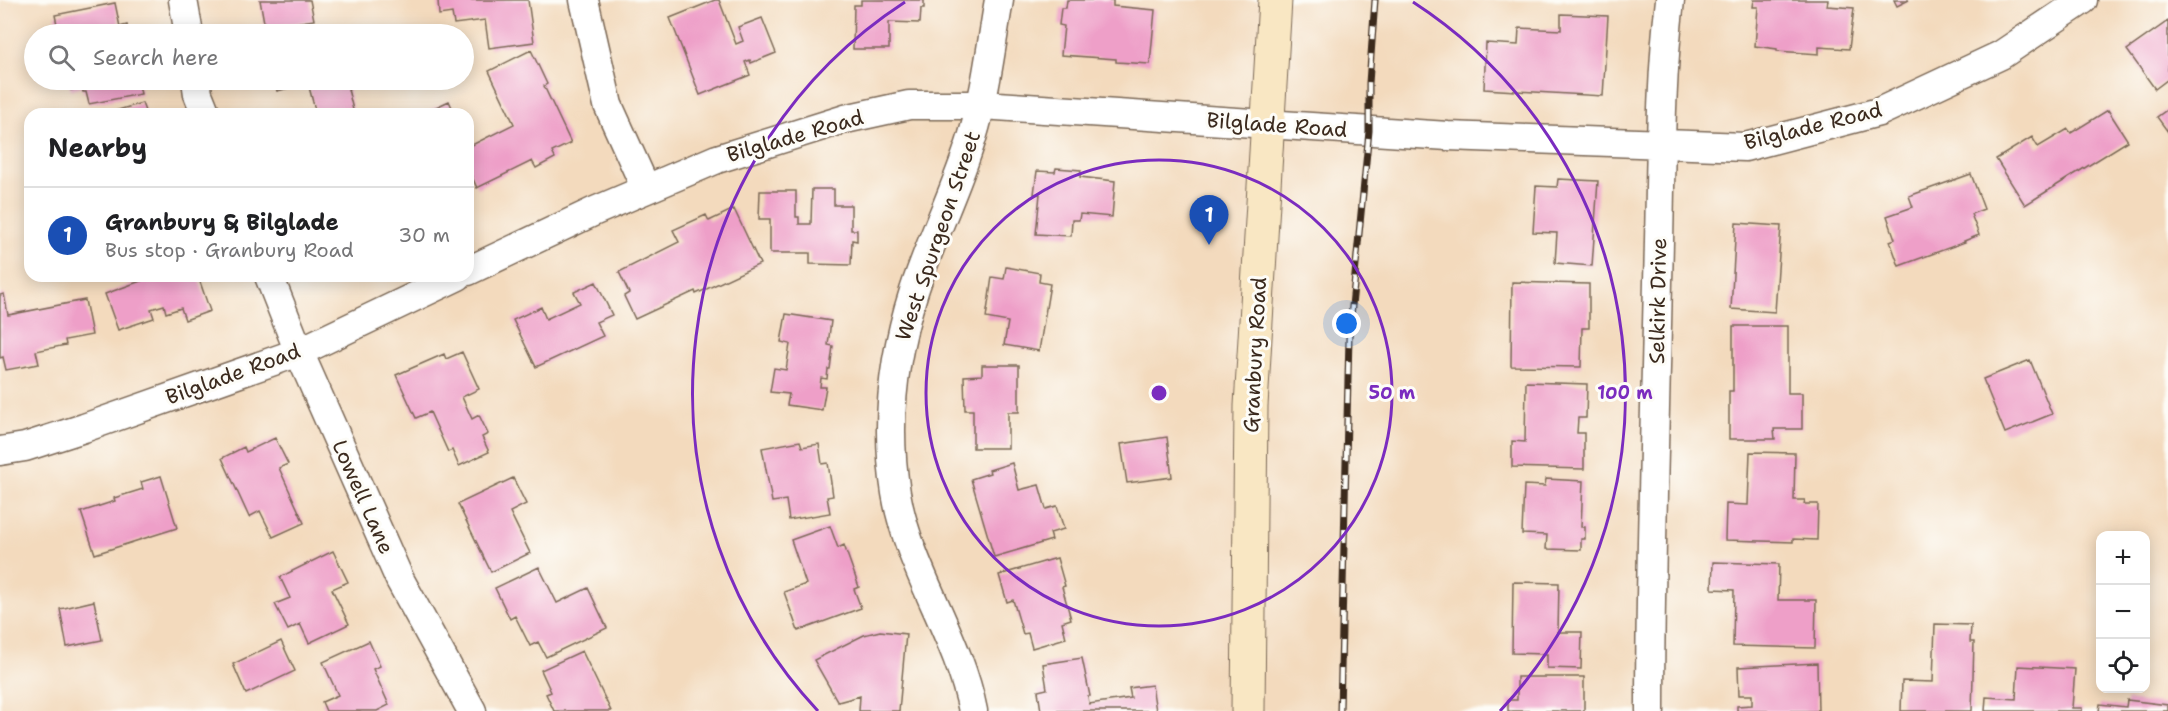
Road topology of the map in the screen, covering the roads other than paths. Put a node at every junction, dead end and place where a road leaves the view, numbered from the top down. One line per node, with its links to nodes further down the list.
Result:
1 (183, 0): 7 (street)
2 (584, 0): 13 (street)
3 (999, 0): 9 (street, West Spurgeon Street)
4 (1275, 0): 11 (main road, Granbury Road)
5 (1670, 0): 12 (street, Selkirk Drive)
6 (2083, 0): 12 (street, Bilglade Road)
7 (187, 24)
8 (197, 90): 10 (street)
9 (982, 105): 11 (street, Bilglade Road); 13 (street, Bilglade Road); 20 (street, West Spurgeon Street)
10 (204, 108)
11 (1267, 124): 12 (street, Bilglade Road); 21 (main road, Granbury Road)
12 (1662, 144): 22 (street, Selkirk Drive)
13 (646, 189): 14 (street, Bilglade Road)
14 (474, 268)
15 (271, 282): 17 (street, Lowell Lane)
16 (445, 282): 17 (street, Bilglade Road)
17 (298, 352): 18 (street, Bilglade Road); 19 (street, Lowell Lane)
18 (0, 451)
19 (472, 711)
20 (973, 711)
21 (1248, 711)
22 (1650, 711)

